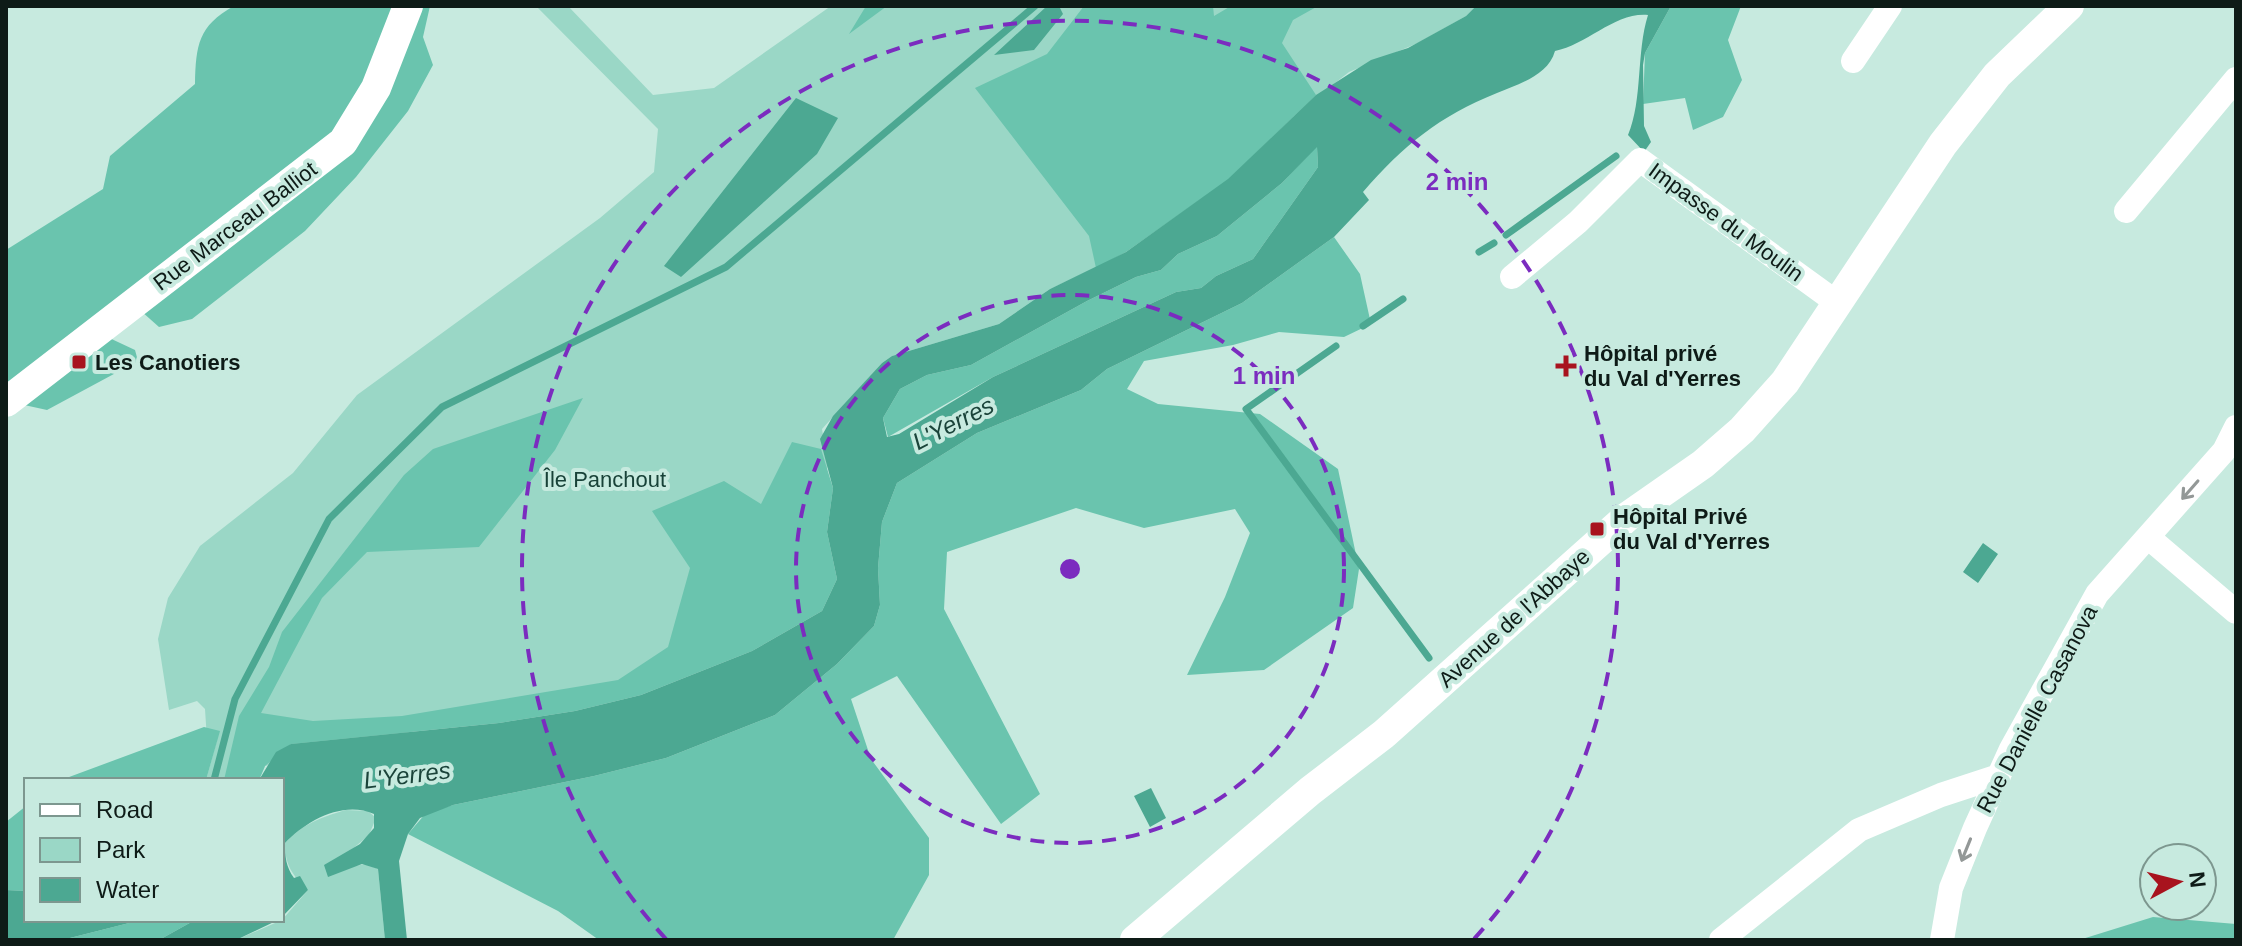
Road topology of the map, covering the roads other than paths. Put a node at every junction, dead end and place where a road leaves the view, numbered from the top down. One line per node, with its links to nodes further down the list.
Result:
1 (393, 6): 10 (street, Rue Marceau Balliot)
2 (408, 6): 11 (street, Rue Marceau Balliot)
3 (1890, 6): 5 (street)
4 (2069, 6): 9 (street, Avenue de l'Abbaye)
5 (1853, 61)
6 (2236, 79): 7 (street)
7 (2126, 211)
8 (1512, 277): 9 (street, Impasse du Moulin)
9 (1836, 302): 16 (street, Avenue de l'Abbaye)
10 (6, 386)
11 (6, 402)
12 (2236, 427): 13 (street, Rue Danielle Casanova, one-way to 13)
13 (2149, 538): 14 (street); 15 (street, Rue Danielle Casanova)
14 (2236, 612)
15 (1999, 776): 17 (street); 18 (street, Rue Danielle Casanova, one-way to 18)
16 (1135, 940)
17 (1721, 940)
18 (1942, 940)

